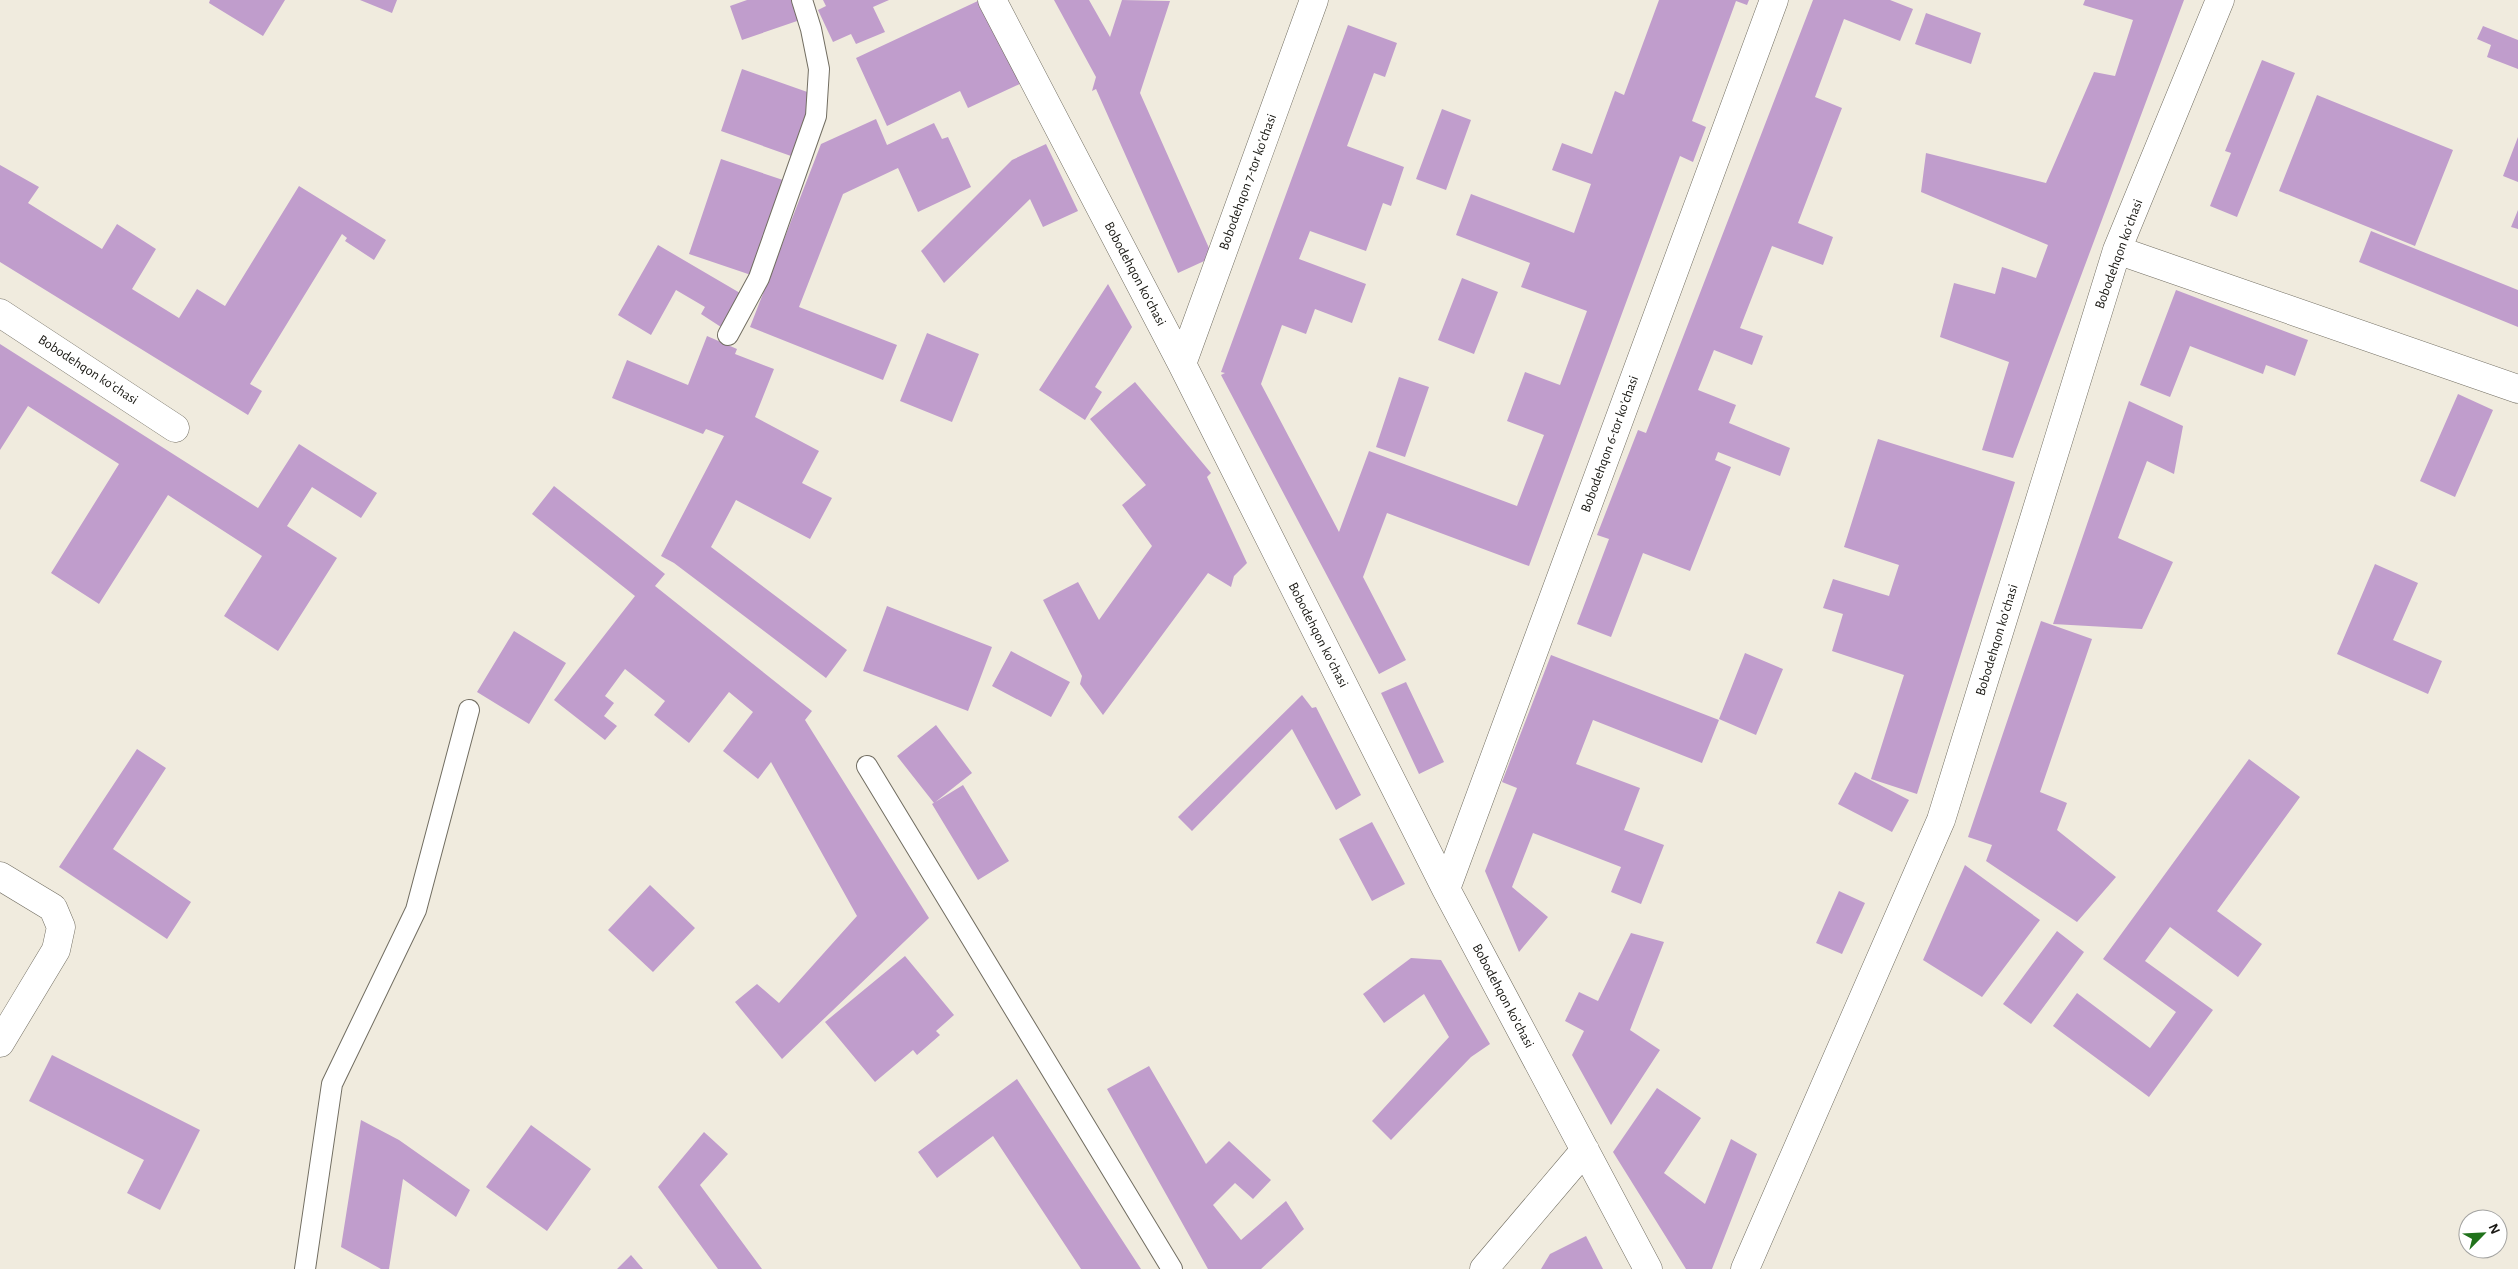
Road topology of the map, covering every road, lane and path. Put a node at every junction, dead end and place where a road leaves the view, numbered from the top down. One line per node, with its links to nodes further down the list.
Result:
1 (802, 0): 8 (lane)
2 (992, 0): 9 (street, Bobodehqon koʼchasi)
3 (1314, 0): 9 (street, Bobodehqon 7-tor koʼchasi)
4 (1774, 0): 15 (street, Bobodehqon 6-tor koʼchasi)
5 (2220, 0): 6 (street, Bobodehqon koʼchasi)
6 (2117, 250): 10 (street); 22 (street, Bobodehqon koʼchasi)
7 (0, 313): 11 (street, Bobodehqon koʼchasi)
8 (728, 335)
9 (1182, 364): 15 (street, Bobodehqon koʼchasi)
10 (2518, 389)
11 (175, 428)
12 (469, 710): 18 (lane)
13 (867, 766): 19 (lane)
14 (0, 876): 16 (street)
15 (1446, 889): 17 (street, Bobodehqon koʼchasi)
16 (0, 1042)
17 (1585, 1150): 20 (street); 21 (street, Bobodehqon koʼchasi)
18 (305, 1269)
19 (1172, 1269)
20 (1484, 1269)
21 (1648, 1269)
22 (1745, 1269)

